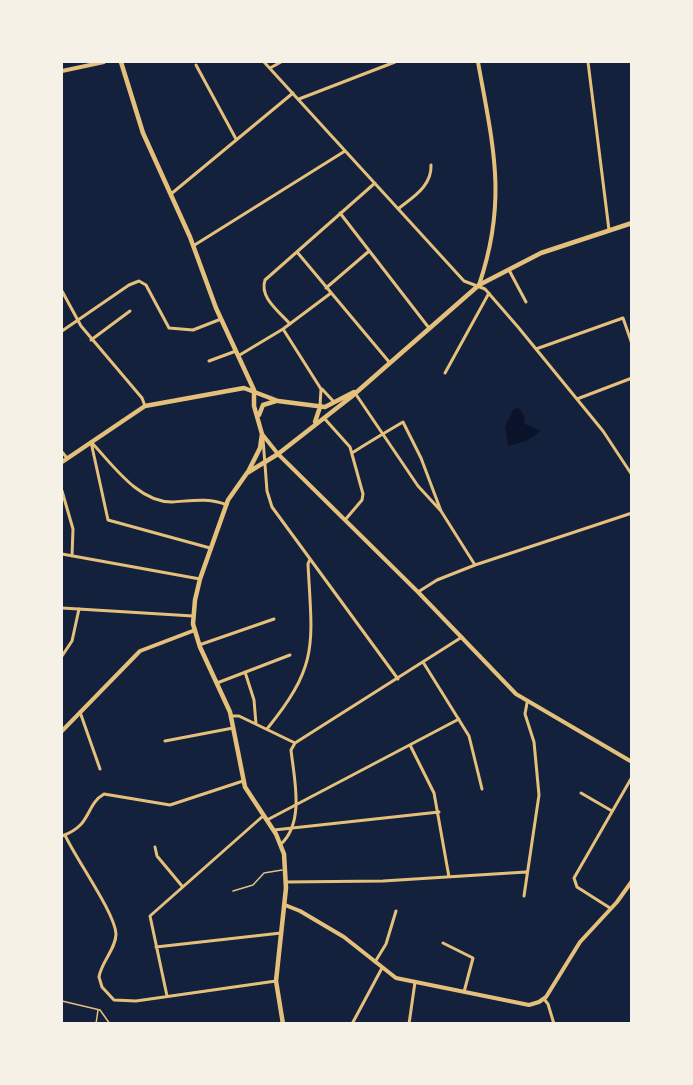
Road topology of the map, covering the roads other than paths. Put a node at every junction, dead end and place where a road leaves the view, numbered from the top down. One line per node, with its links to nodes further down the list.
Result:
1 (104, 62): 10 (street)
2 (121, 62): 17 (main road)
3 (264, 62): 9 (street)
4 (281, 62): 9 (street)
5 (395, 62): 12 (street)
6 (477, 62): 26 (street)
7 (588, 62): 21 (street)
8 (196, 65): 13 (street)
9 (270, 68): 11 (street)
10 (62, 71)
11 (293, 93): 12 (street); 13 (street)
12 (299, 99): 14 (street)
13 (237, 139): 17 (street)
14 (345, 151): 16 (street); 22 (street)
15 (431, 165): 18 (street)
16 (375, 183): 18 (street); 19 (street)
17 (171, 194): 22 (main road)
18 (398, 209): 26 (street)
19 (340, 213): 23 (street); 24 (street)
20 (632, 223): 21 (main road)
21 (609, 230): 25 (main road)
22 (193, 246): 33 (main road)
23 (297, 252): 27 (street); 35 (street)
24 (369, 252): 27 (street); 37 (street)
25 (508, 268): 26 (main road); 31 (street)
26 (479, 285): 30 (street); 37 (main road)
27 (327, 288): 29 (street)
28 (62, 291): 34 (street)
29 (331, 293): 35 (street); 45 (street)
30 (489, 293): 42 (street); 46 (street)
31 (526, 302)
32 (130, 311): 40 (street)
33 (221, 319): 34 (street); 43 (main road)
34 (76, 321): 38 (street); 40 (street)
35 (290, 324): 36 (street)
36 (283, 329): 43 (street); 48 (street)
37 (430, 330): 45 (main road)
38 (62, 331)
39 (631, 335): 41 (street); 42 (street)
40 (92, 340): 54 (street)
41 (632, 344)
42 (536, 350): 51 (street)
43 (237, 353): 44 (street); 49 (main road)
44 (209, 361)
45 (390, 363): 50 (main road)
46 (445, 373)
47 (632, 378): 51 (street)
48 (321, 389): 53 (street); 55 (street)
49 (254, 390): 52 (main road); 54 (main road); 56 (main road)
50 (354, 392): 53 (main road); 57 (main road); 59 (street)
51 (577, 399): 68 (street)
52 (278, 401): 55 (main road); 56 (main road)
53 (335, 403): 55 (main road)
54 (145, 405): 61 (main road)
55 (320, 407): 58 (main road)
56 (259, 418): 60 (main road)
57 (324, 418): 58 (main road); 63 (street)
58 (314, 425): 64 (main road)
59 (384, 433): 63 (street); 72 (street); 72 (street)
60 (262, 434): 64 (street); 67 (street); 69 (main road)
61 (91, 442): 65 (main road); 71 (street); 75 (street)
62 (62, 452): 65 (street)
63 (352, 453): 74 (street)
64 (278, 454): 67 (main road); 74 (street)
65 (67, 459): 66 (main road)
66 (62, 462)
67 (265, 462): 69 (main road); 78 (street)
68 (631, 472)
69 (248, 473): 71 (main road)
70 (62, 491): 77 (street)
71 (227, 505): 75 (main road)
72 (441, 512): 79 (street)
73 (632, 513): 79 (street)
74 (345, 520): 81 (street)
75 (210, 548): 80 (main road)
76 (62, 554): 77 (street)
77 (72, 556): 80 (street)
78 (310, 559): 93 (street); 101 (street)
79 (475, 565): 81 (street)
80 (200, 579): 84 (main road)
81 (418, 592): 87 (street)
82 (62, 608): 83 (street)
83 (79, 609): 84 (street); 89 (street)
84 (193, 616): 86 (main road)
85 (274, 619): 88 (street)
86 (195, 630): 88 (main road); 96 (street)
87 (462, 638): 91 (street); 95 (street)
88 (199, 645): 94 (main road)
89 (62, 656)
90 (290, 656): 92 (street)
91 (423, 662): 93 (street); 98 (street)
92 (245, 672): 94 (street); 99 (street)
93 (398, 678): 104 (street)
94 (217, 683): 97 (main road)
95 (527, 703): 106 (street); 122 (street)
96 (80, 712): 102 (street); 107 (street)
97 (231, 716): 99 (street); 100 (main road)
98 (459, 719): 105 (street); 110 (street)
99 (256, 724): 101 (street)
100 (233, 728): 103 (street); 109 (main road)
101 (267, 729): 104 (street)
102 (62, 731)
103 (165, 741)
104 (295, 743): 112 (street)
105 (410, 745): 112 (street); 114 (street)
106 (632, 762)
107 (100, 769)
108 (632, 777): 113 (street)
109 (243, 781): 115 (main road); 118 (street)
110 (482, 789)
111 (581, 793): 113 (street)
112 (295, 806): 115 (street); 116 (street)
113 (612, 811): 130 (street)
114 (439, 812): 116 (street); 123 (street)
115 (265, 818): 117 (main road); 126 (street)
116 (292, 827): 117 (street); 119 (street)
117 (274, 830): 119 (main road)
118 (63, 836): 140 (street)
119 (281, 844): 121 (main road)
120 (155, 847): 126 (street)
121 (286, 869): 125 (main road); 127 (lane)
122 (526, 872): 123 (street); 128 (street)
123 (449, 877): 125 (street)
124 (632, 881): 130 (street)
125 (286, 882): 129 (main road)
126 (182, 886): 134 (street)
127 (233, 891)
128 (524, 896)
129 (285, 905): 132 (main road); 135 (street)
130 (611, 909): 141 (street)
131 (396, 911): 135 (street)
132 (281, 933): 134 (street); 137 (main road)
133 (443, 943): 139 (street)
134 (156, 947): 140 (street)
135 (375, 962): 136 (street)
136 (382, 968): 138 (street); 147 (street)
137 (276, 981): 140 (street); 146 (main road)
138 (415, 982): 139 (street); 148 (street)
139 (464, 992): 141 (street)
140 (167, 996)
141 (544, 999): 149 (street)
142 (62, 1001): 143 (lane)
143 (98, 1009): 144 (lane); 145 (lane)
144 (96, 1023)
145 (110, 1023)
146 (284, 1023)
147 (352, 1023)
148 (409, 1023)
149 (554, 1023)

